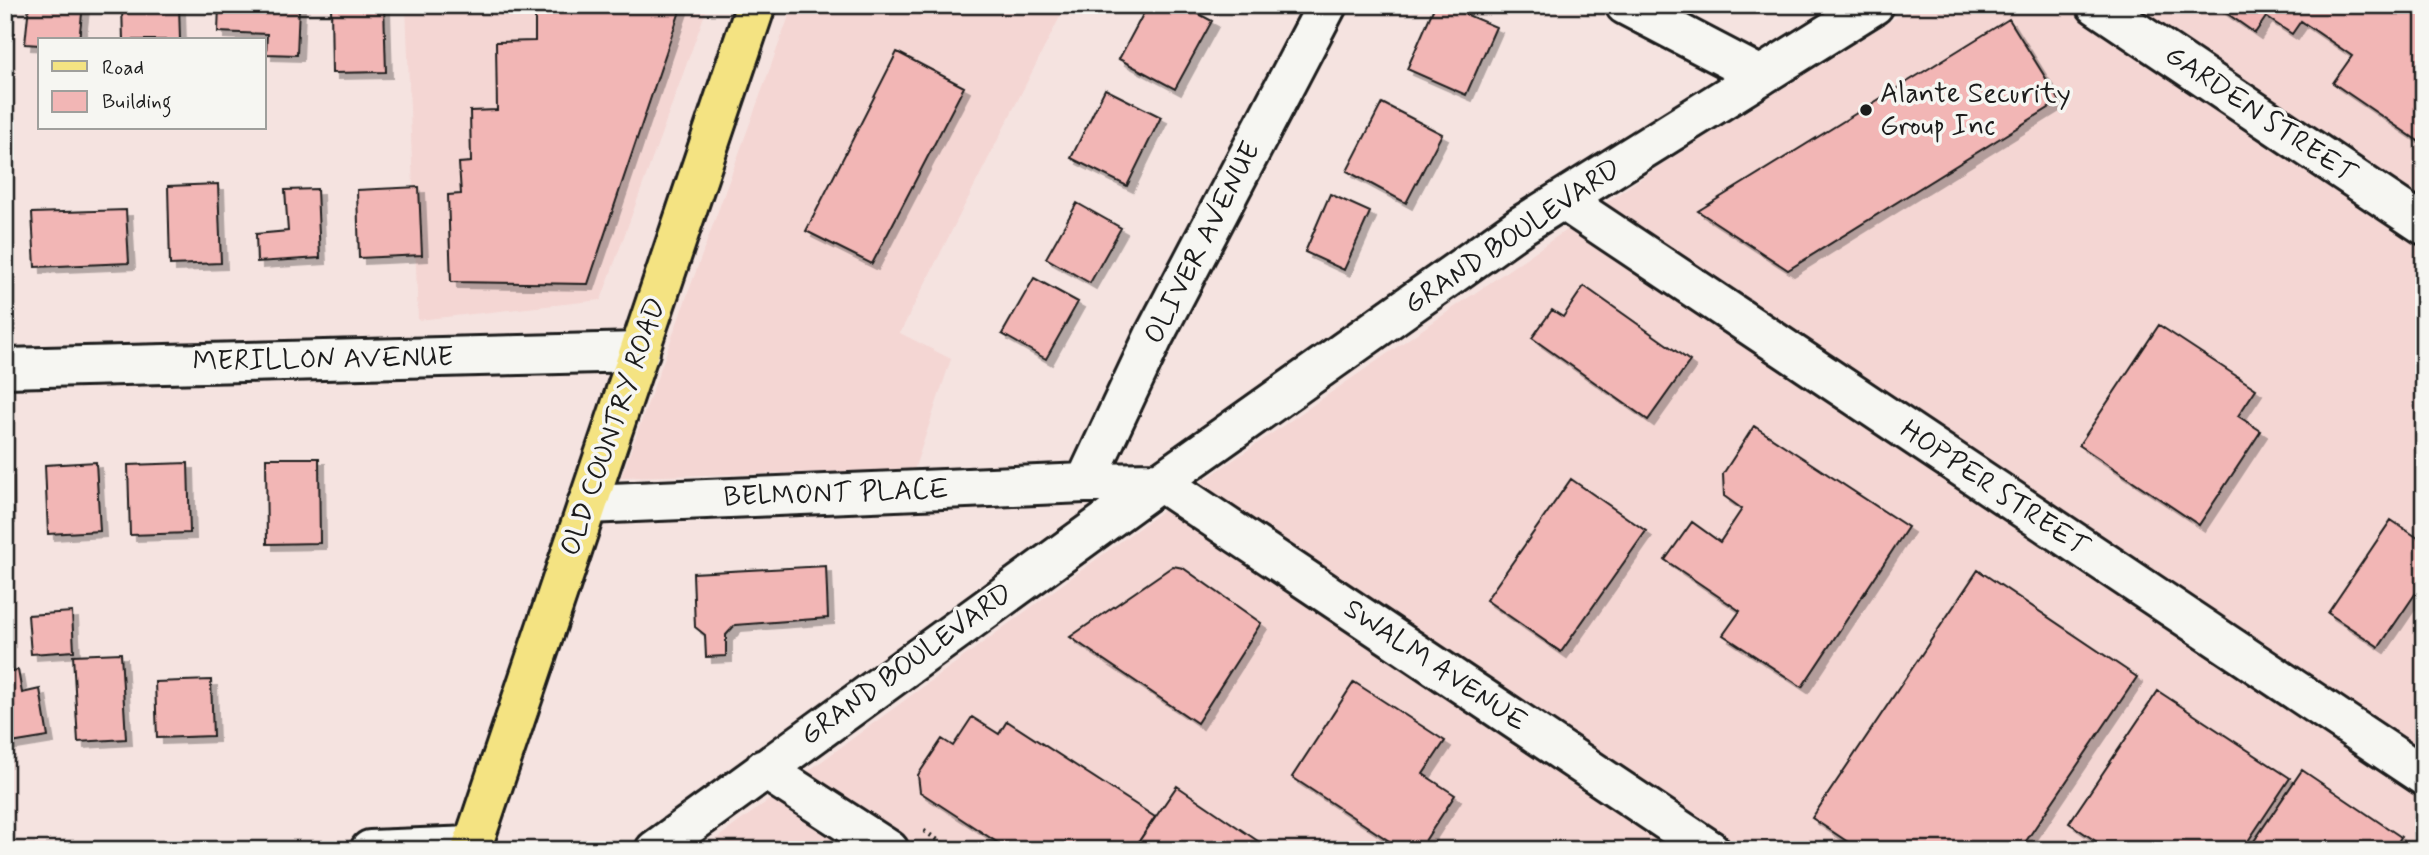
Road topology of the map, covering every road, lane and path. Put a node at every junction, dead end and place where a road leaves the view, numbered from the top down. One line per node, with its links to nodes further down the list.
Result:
1 (756, 5): 9 (main road, OLD COUNTRY ROAD)
2 (1327, 5): 12 (street, OLIVER AVENUE)
3 (1625, 5): 6 (street)
4 (1874, 5): 6 (street, GRAND BOULEVARD)
5 (2096, 5): 8 (street, GARDEN STREET)
6 (1761, 76): 7 (street, GRAND BOULEVARD)
7 (1563, 201): 11 (street, GRAND BOULEVARD); 15 (street, HOPPER STREET)
8 (2424, 225)
9 (640, 352): 10 (street, MERILLON AVENUE); 13 (main road, OLD COUNTRY ROAD)
10 (5, 368)
11 (1160, 482): 12 (street); 14 (street, GRAND BOULEVARD); 20 (street, SWALM AVENUE)
12 (1085, 483): 13 (street, BELMONT PLACE)
13 (587, 504): 16 (main road, OLD COUNTRY ROAD)
14 (764, 769): 18 (street, GRAND BOULEVARD); 19 (street)
15 (2424, 776)
16 (472, 848): 17 (street)
17 (370, 850)
18 (655, 850)
19 (889, 850)
20 (1710, 850)

